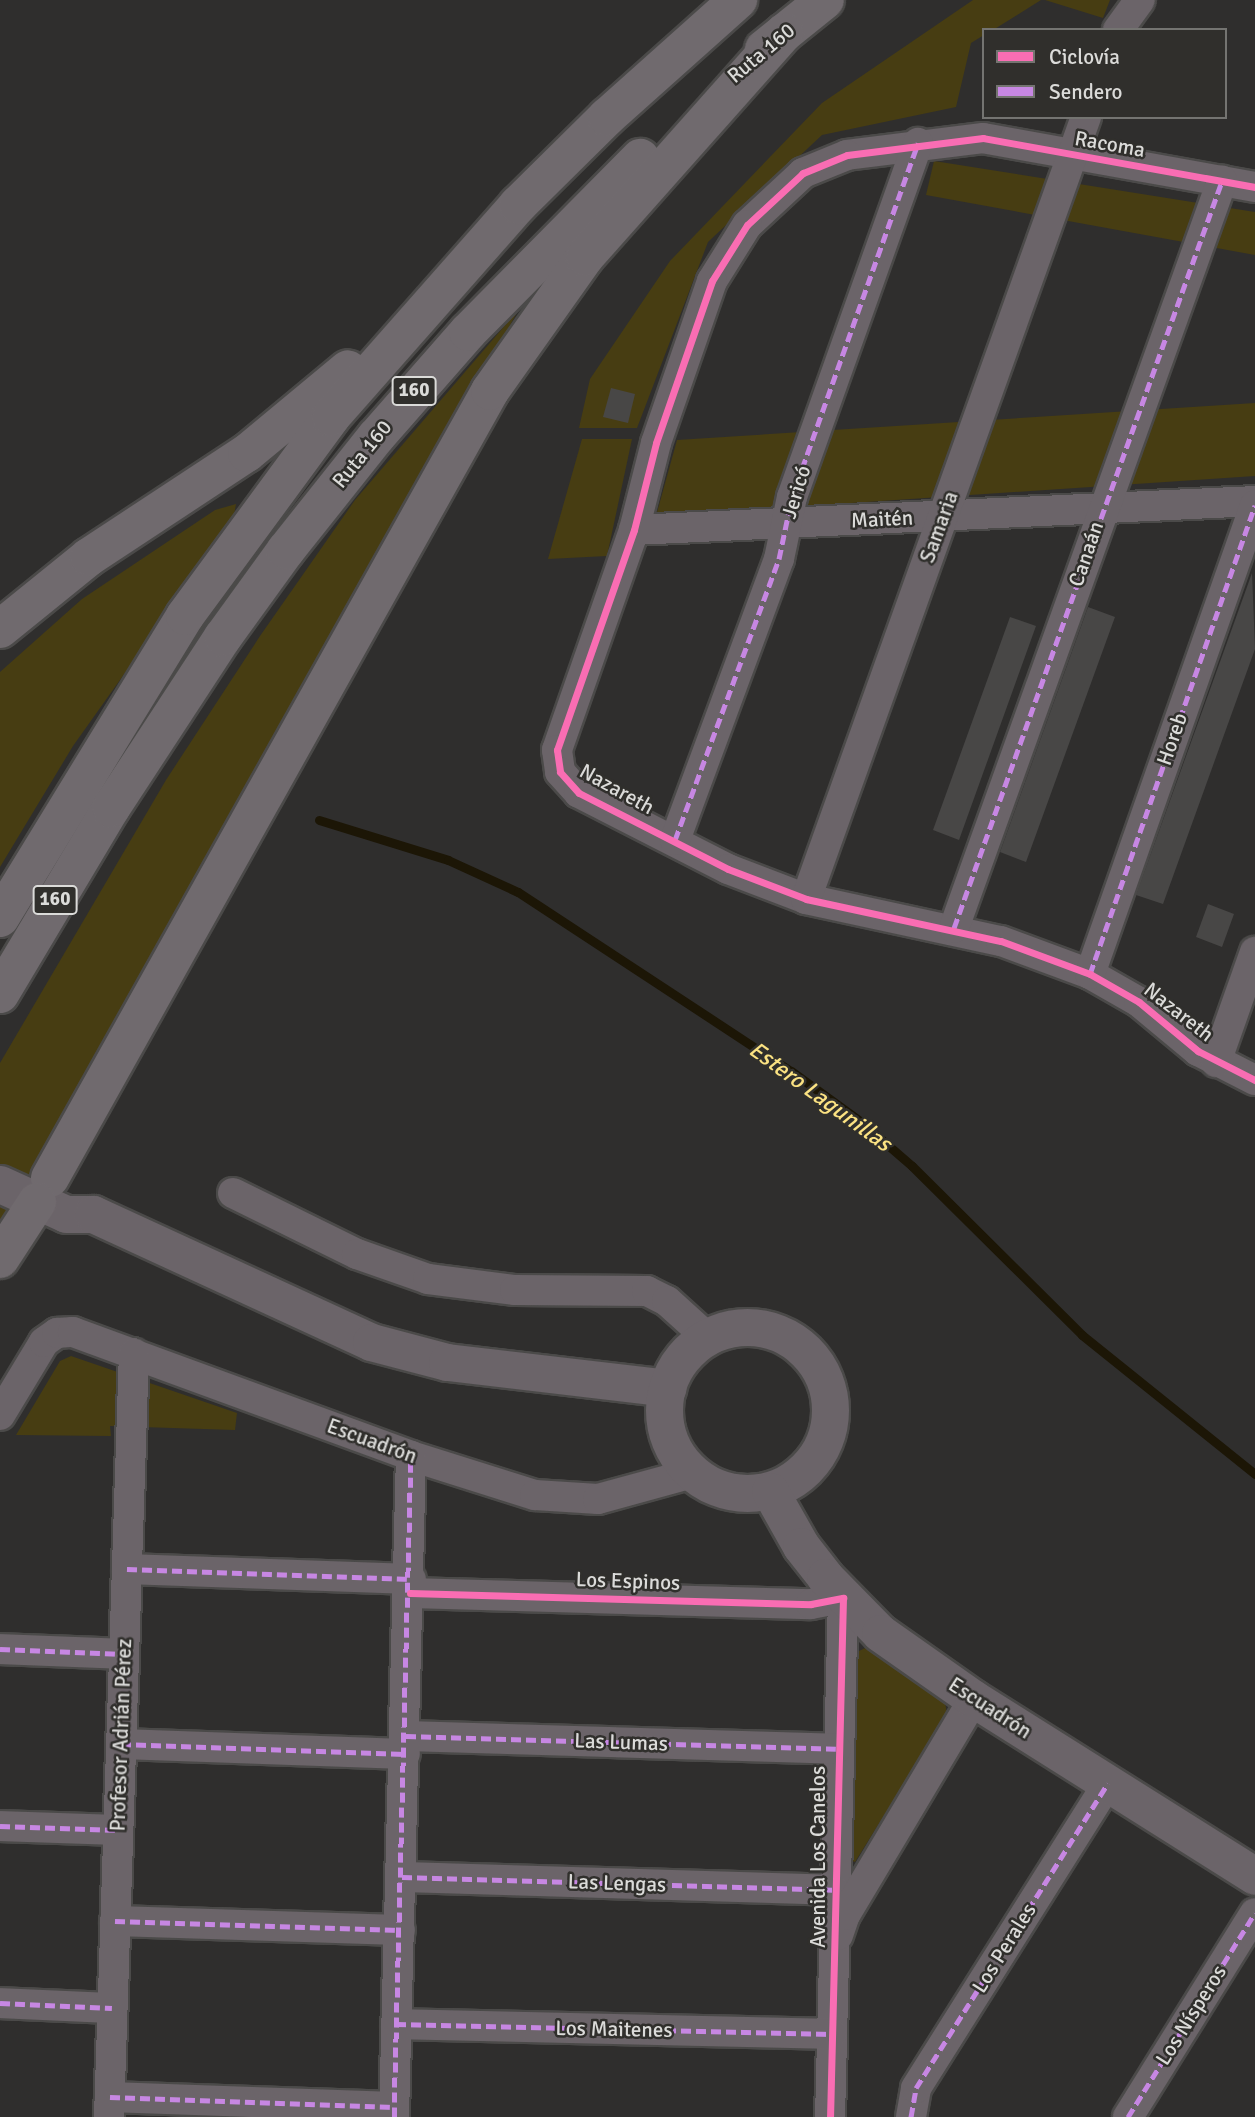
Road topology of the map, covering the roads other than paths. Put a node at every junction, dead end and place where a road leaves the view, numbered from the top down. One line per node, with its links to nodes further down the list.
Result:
1 (738, 0): 11 (highway, 160)
2 (825, 0): 5 (highway, Ruta 160 / 160)
3 (1140, 0): 4 (street)
4 (1119, 28)
5 (784, 33): 24 (highway, Ruta 160 / 160); 29 (highway)
6 (1085, 119): 8 (street, Samaria)
7 (918, 143): 8 (street, Racoma); 15 (street, Jericó); 16 (street, Nazareth)
8 (1073, 155): 9 (street, Racoma); 14 (street, Samaria)
9 (1222, 181): 10 (street, Racoma); 13 (street, Canaán)
10 (1255, 187)
11 (454, 275): 17 (highway); 20 (highway, 160)
12 (1255, 503): 13 (street, Maitén); 23 (street, Horeb)
13 (1102, 508): 14 (street, Maitén); 21 (street, Canaán)
14 (943, 516): 15 (street, Maitén); 19 (street, Samaria)
15 (786, 523): 16 (street, Maitén); 18 (street, Jericó)
16 (634, 530): 18 (street, Nazareth)
17 (0, 629)
18 (675, 840): 19 (street, Nazareth)
19 (806, 899): 21 (street, Nazareth)
20 (0, 918)
21 (954, 928): 23 (street, Nazareth)
22 (1255, 952): 25 (street)
23 (1090, 974): 25 (street, Nazareth)
24 (0, 994)
25 (1216, 1062): 26 (street, Nazareth)
26 (1255, 1080)
27 (0, 1160): 29 (street)
28 (0, 1184): 29 (street)
29 (44, 1190): 31 (highway); 34 (street)
30 (233, 1193): 32 (street)
31 (0, 1259)
32 (708, 1338): 34 (street); 38 (street)
33 (134, 1353): 35 (street, Escuadrón); 36 (street, Escuadrón); 39 (street, Profesor Adrián Pérez)
34 (667, 1388): 37 (street)
35 (0, 1415)
36 (411, 1456): 37 (street, Escuadrón); 40 (street)
37 (693, 1473): 38 (street)
38 (770, 1490): 41 (street, Escuadrón)
39 (127, 1569): 40 (street); 43 (street, Profesor Adrián Pérez)
40 (411, 1586): 41 (street, Los Espinos); 46 (street)
41 (843, 1598): 44 (street, Escuadrón); 47 (street, Avenida Los Canelos)
42 (0, 1649): 43 (street)
43 (124, 1654): 45 (street, Profesor Adrián Pérez)
44 (974, 1699): 48 (street, Escuadrón); 57 (street, Avenida Los Canelos)
45 (121, 1744): 46 (street); 50 (street, Profesor Adrián Pérez)
46 (405, 1745): 47 (street, Las Lumas); 52 (street)
47 (836, 1749): 53 (street, Avenida Los Canelos)
48 (1108, 1783): 51 (street, Escuadrón); 65 (street, Los Perales)
49 (0, 1826): 50 (street)
50 (118, 1830): 55 (street, Profesor Adrián Pérez)
51 (1255, 1876)
52 (401, 1877): 53 (street, Las Lengas); 56 (street)
53 (832, 1890): 57 (street, Avenida Los Canelos)
54 (1255, 1913): 66 (street, Los Nísperos)
55 (115, 1921): 56 (street); 59 (street, Profesor Adrián Pérez)
56 (400, 1930): 60 (street)
57 (835, 1953): 61 (street, Avenida Los Canelos)
58 (0, 2003): 59 (street)
59 (112, 2008): 62 (street, Profesor Adrián Pérez)
60 (396, 2024): 61 (street, Los Maitenes); 63 (street)
61 (832, 2034): 64 (street, Avenida Los Canelos)
62 (109, 2107): 63 (street)
63 (394, 2112)
64 (830, 2117)
65 (911, 2117)
66 (1128, 2117)

